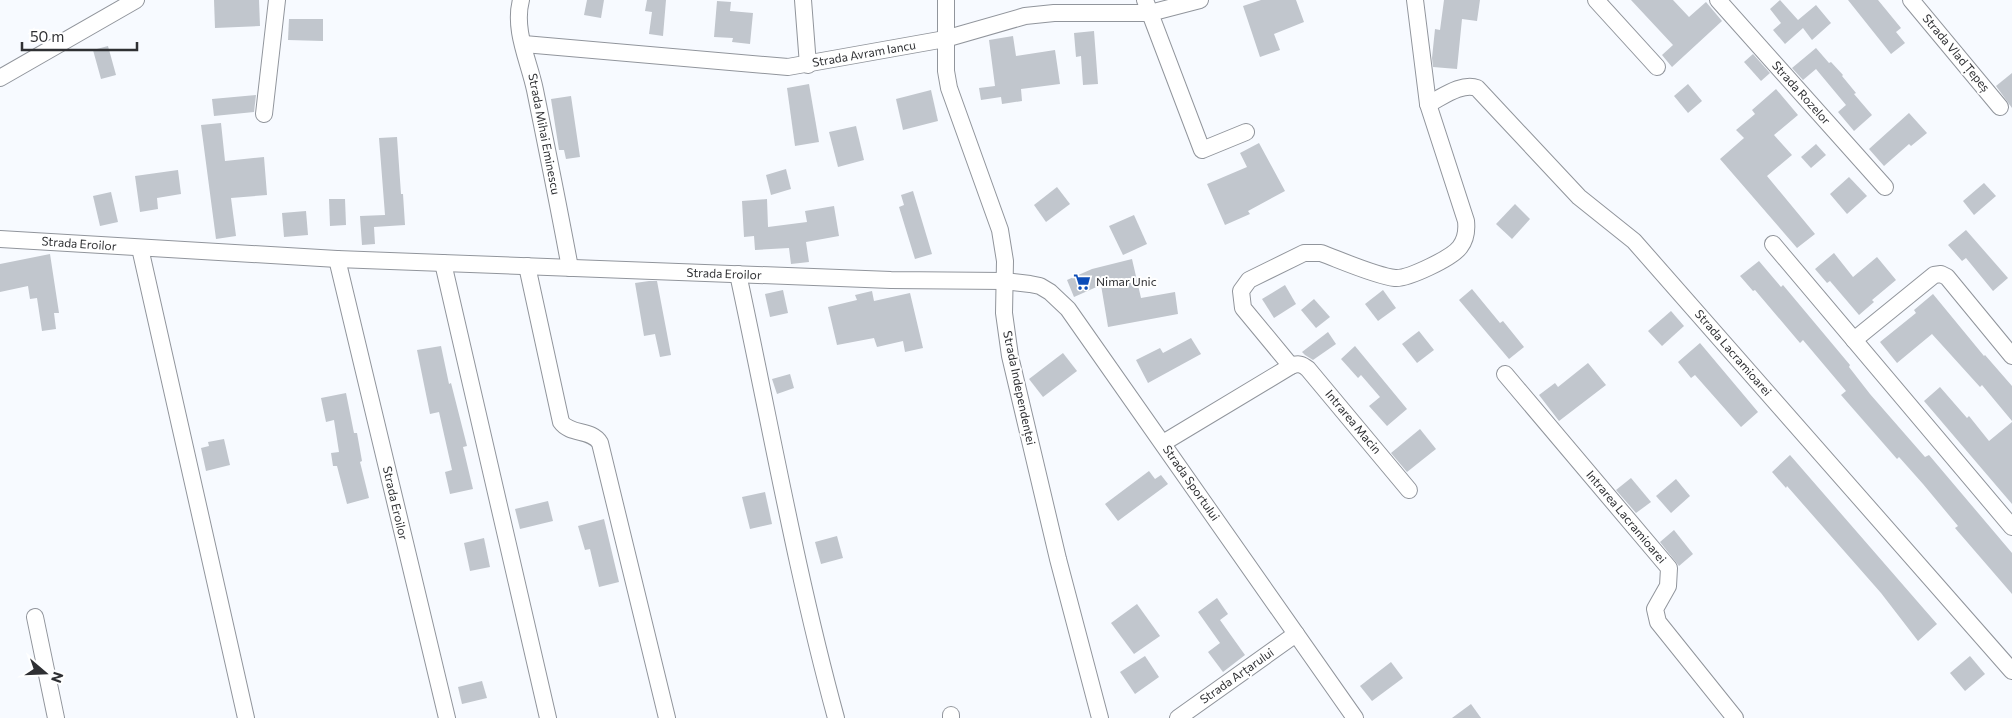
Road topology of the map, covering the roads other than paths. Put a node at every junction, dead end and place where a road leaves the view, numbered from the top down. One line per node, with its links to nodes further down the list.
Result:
1 (136, 0): 16 (street)
2 (278, 0): 19 (street)
3 (521, 0): 13 (street, Strada Mihai Eminescu)
4 (803, 0): 14 (street)
5 (946, 0): 12 (street, Strada Independenței)
6 (1200, 0): 11 (street, Strada Avram Iancu)
7 (1415, 0): 17 (street)
8 (1596, 0): 15 (street)
9 (1718, 0): 21 (street, Strada Rozelor)
10 (1911, 0): 18 (street, Strada Vlad Țepeș)
11 (1147, 6): 12 (street, Strada Avram Iancu); 20 (street)
12 (945, 39): 14 (street, Strada Avram Iancu); 30 (street, Strada Independenței)
13 (524, 44): 14 (street, Strada Avram Iancu); 28 (street, Strada Mihai Eminescu)
14 (808, 65)
15 (1656, 68)
16 (0, 78)
17 (1428, 104): 33 (street); 40 (street, Strada Lacramioarei)
18 (2000, 107)
19 (264, 114)
20 (1246, 132)
21 (1884, 187)
22 (0, 239): 24 (street, Strada Eroilor)
23 (1773, 244): 31 (street)
24 (140, 248): 25 (street, Strada Eroilor); 42 (street)
25 (337, 259): 26 (street, Strada Eroilor); 43 (street, Strada Eroilor)
26 (443, 263): 27 (street, Strada Eroilor); 44 (street)
27 (527, 266): 28 (street, Strada Eroilor); 45 (street)
28 (570, 268): 29 (street, Strada Eroilor)
29 (738, 274): 30 (street, Strada Eroilor); 46 (street)
30 (1004, 281): 35 (street, Strada Sportului); 47 (street, Strada Independenței)
31 (1854, 340): 32 (street); 37 (street)
32 (2012, 356)
33 (1291, 366): 35 (street); 36 (street, Intrarea Macin)
34 (1505, 374): 50 (street, Intrarea Lacramioarei)
35 (1164, 443): 39 (street, Strada Sportului)
36 (1410, 490)
37 (2012, 527)
38 (34, 617): 41 (street)
39 (1296, 634): 48 (street, Strada Arțarului); 49 (street, Strada Sportului)
40 (2012, 671)
41 (56, 718)
42 (246, 718)
43 (447, 718)
44 (548, 718)
45 (667, 718)
46 (836, 718)
47 (1100, 718)
48 (1178, 718)
49 (1355, 718)
50 (1736, 718)

